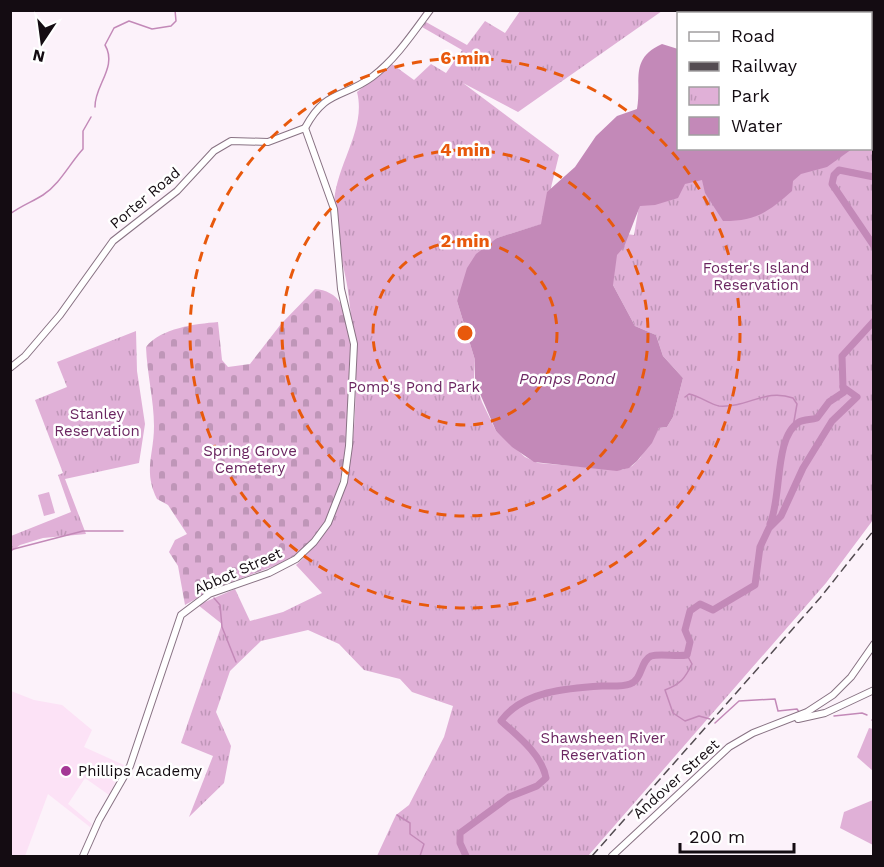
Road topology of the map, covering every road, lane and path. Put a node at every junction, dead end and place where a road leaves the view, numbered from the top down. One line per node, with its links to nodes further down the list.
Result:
1 (430, 10): 2 (street)
2 (305, 128): 3 (street, Porter Road); 10 (street, Abbot Street)
3 (10, 368)
4 (873, 644): 6 (street, Andover Street)
5 (873, 690): 8 (street)
6 (832, 696): 7 (street, Andover Street); 8 (street)
7 (820, 705): 8 (street); 9 (street, Andover Street)
8 (839, 707): 9 (street)
9 (792, 720): 11 (street, Andover Street)
10 (83, 856)
11 (612, 856)

